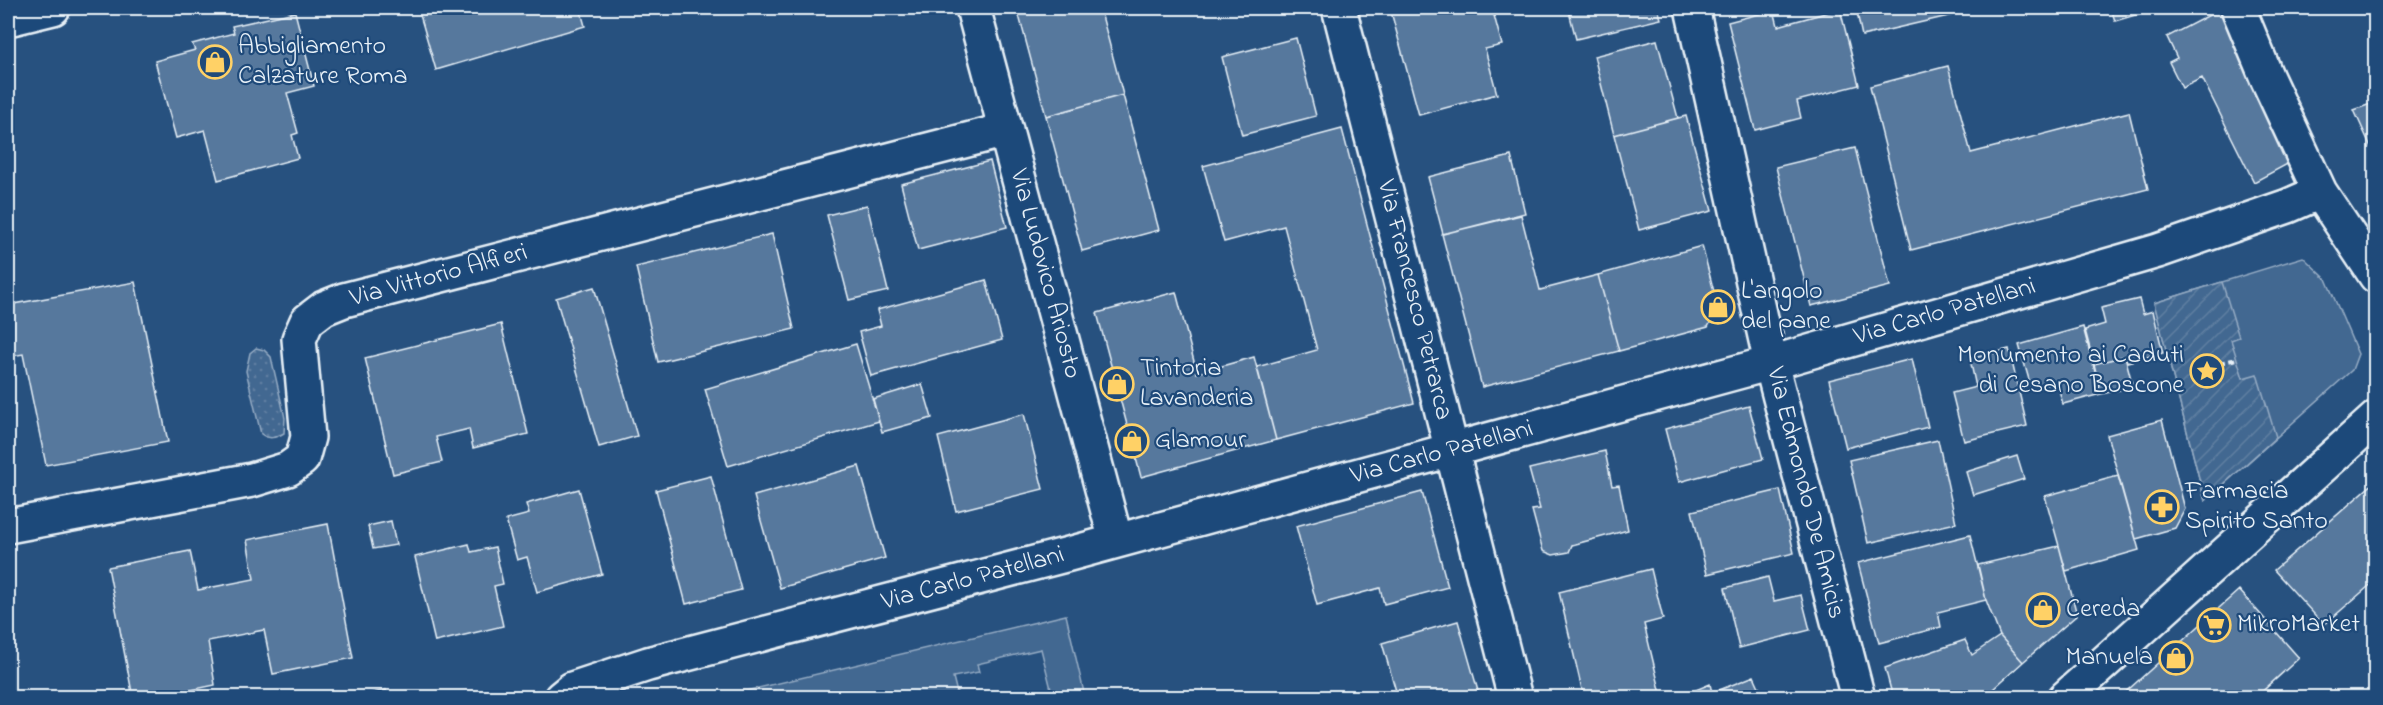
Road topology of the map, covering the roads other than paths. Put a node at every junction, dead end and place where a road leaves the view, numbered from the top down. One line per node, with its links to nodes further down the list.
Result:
1 (973, 8): 5 (street, Via Ludovico Ariosto)
2 (1339, 8): 10 (street, Via Francesco Petrarca)
3 (1692, 8): 8 (street, Via Edmondo De Amicis)
4 (2238, 8): 6 (street)
5 (1006, 130): 11 (street, Via Vittorio Alfieri); 12 (street, Via Ludovico Ariosto)
6 (2320, 192): 7 (street); 8 (street, Via Carlo Patellani)
7 (2376, 276)
8 (1771, 363): 10 (street, Via Carlo Patellani); 15 (street, Via Edmondo De Amicis)
9 (2376, 418): 16 (street)
10 (1452, 451): 12 (street, Via Carlo Patellani); 14 (street, Via Francesco Petrarca)
11 (8, 526)
12 (1116, 541): 13 (street, Via Carlo Patellani)
13 (561, 698)
14 (1515, 698)
15 (1858, 698)
16 (2065, 698)

